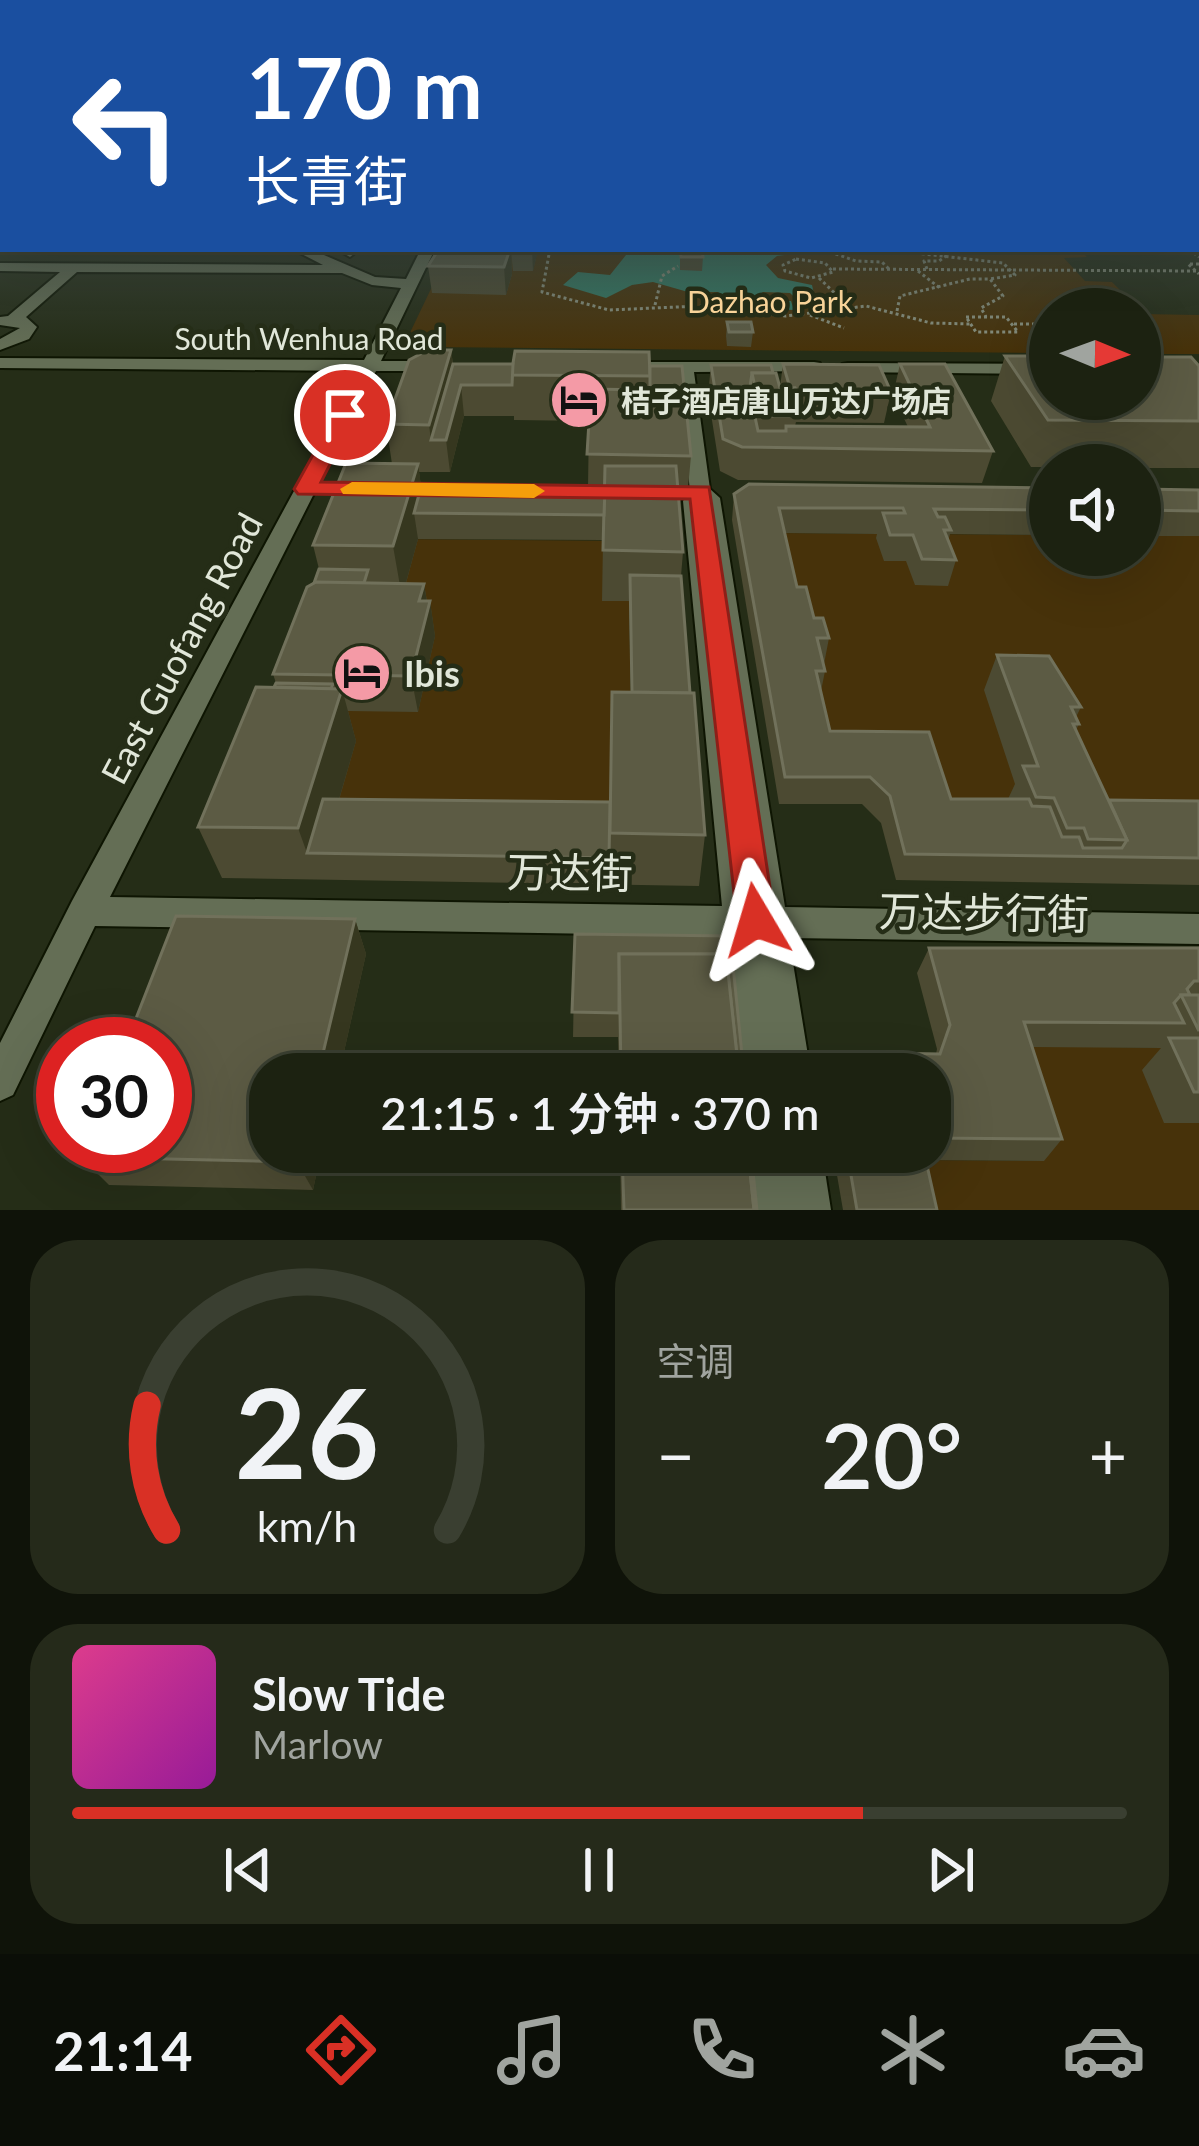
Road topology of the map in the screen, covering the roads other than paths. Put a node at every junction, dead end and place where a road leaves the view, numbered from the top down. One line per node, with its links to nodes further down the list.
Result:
1 (306, 252): 5 (street)
2 (427, 252): 6 (street, East Guofang Road)
3 (0, 267): 4 (street)
4 (74, 267): 5 (street); 7 (street)
5 (343, 269): 6 (street)
6 (411, 284): 10 (street, East Guofang Road)
7 (7, 321): 8 (street)
8 (0, 344)
9 (0, 363): 10 (street, South Wenhua Road)
10 (370, 366): 11 (street, South Wenhua Road); 15 (street, East Guofang Road)
11 (460, 366)
12 (640, 367): 13 (street)
13 (685, 367): 14 (street); 17 (street)
14 (1029, 369)
15 (84, 911): 17 (street, 万达街); 23 (street, East Guofang Road)
16 (1199, 915): 17 (street, 万达步行街)
17 (760, 920): 18 (street, 万达街); 19 (street, 万达步行街); 20 (street); 21 (street); 22 (street)
18 (1199, 928)
19 (1199, 942)
20 (758, 1053)
21 (773, 1053)
22 (788, 1053)
23 (0, 1082)
24 (768, 1173): 27 (street)
25 (787, 1173): 28 (street)
26 (805, 1173): 29 (street)
27 (772, 1210)
28 (792, 1210)
29 (810, 1210)

